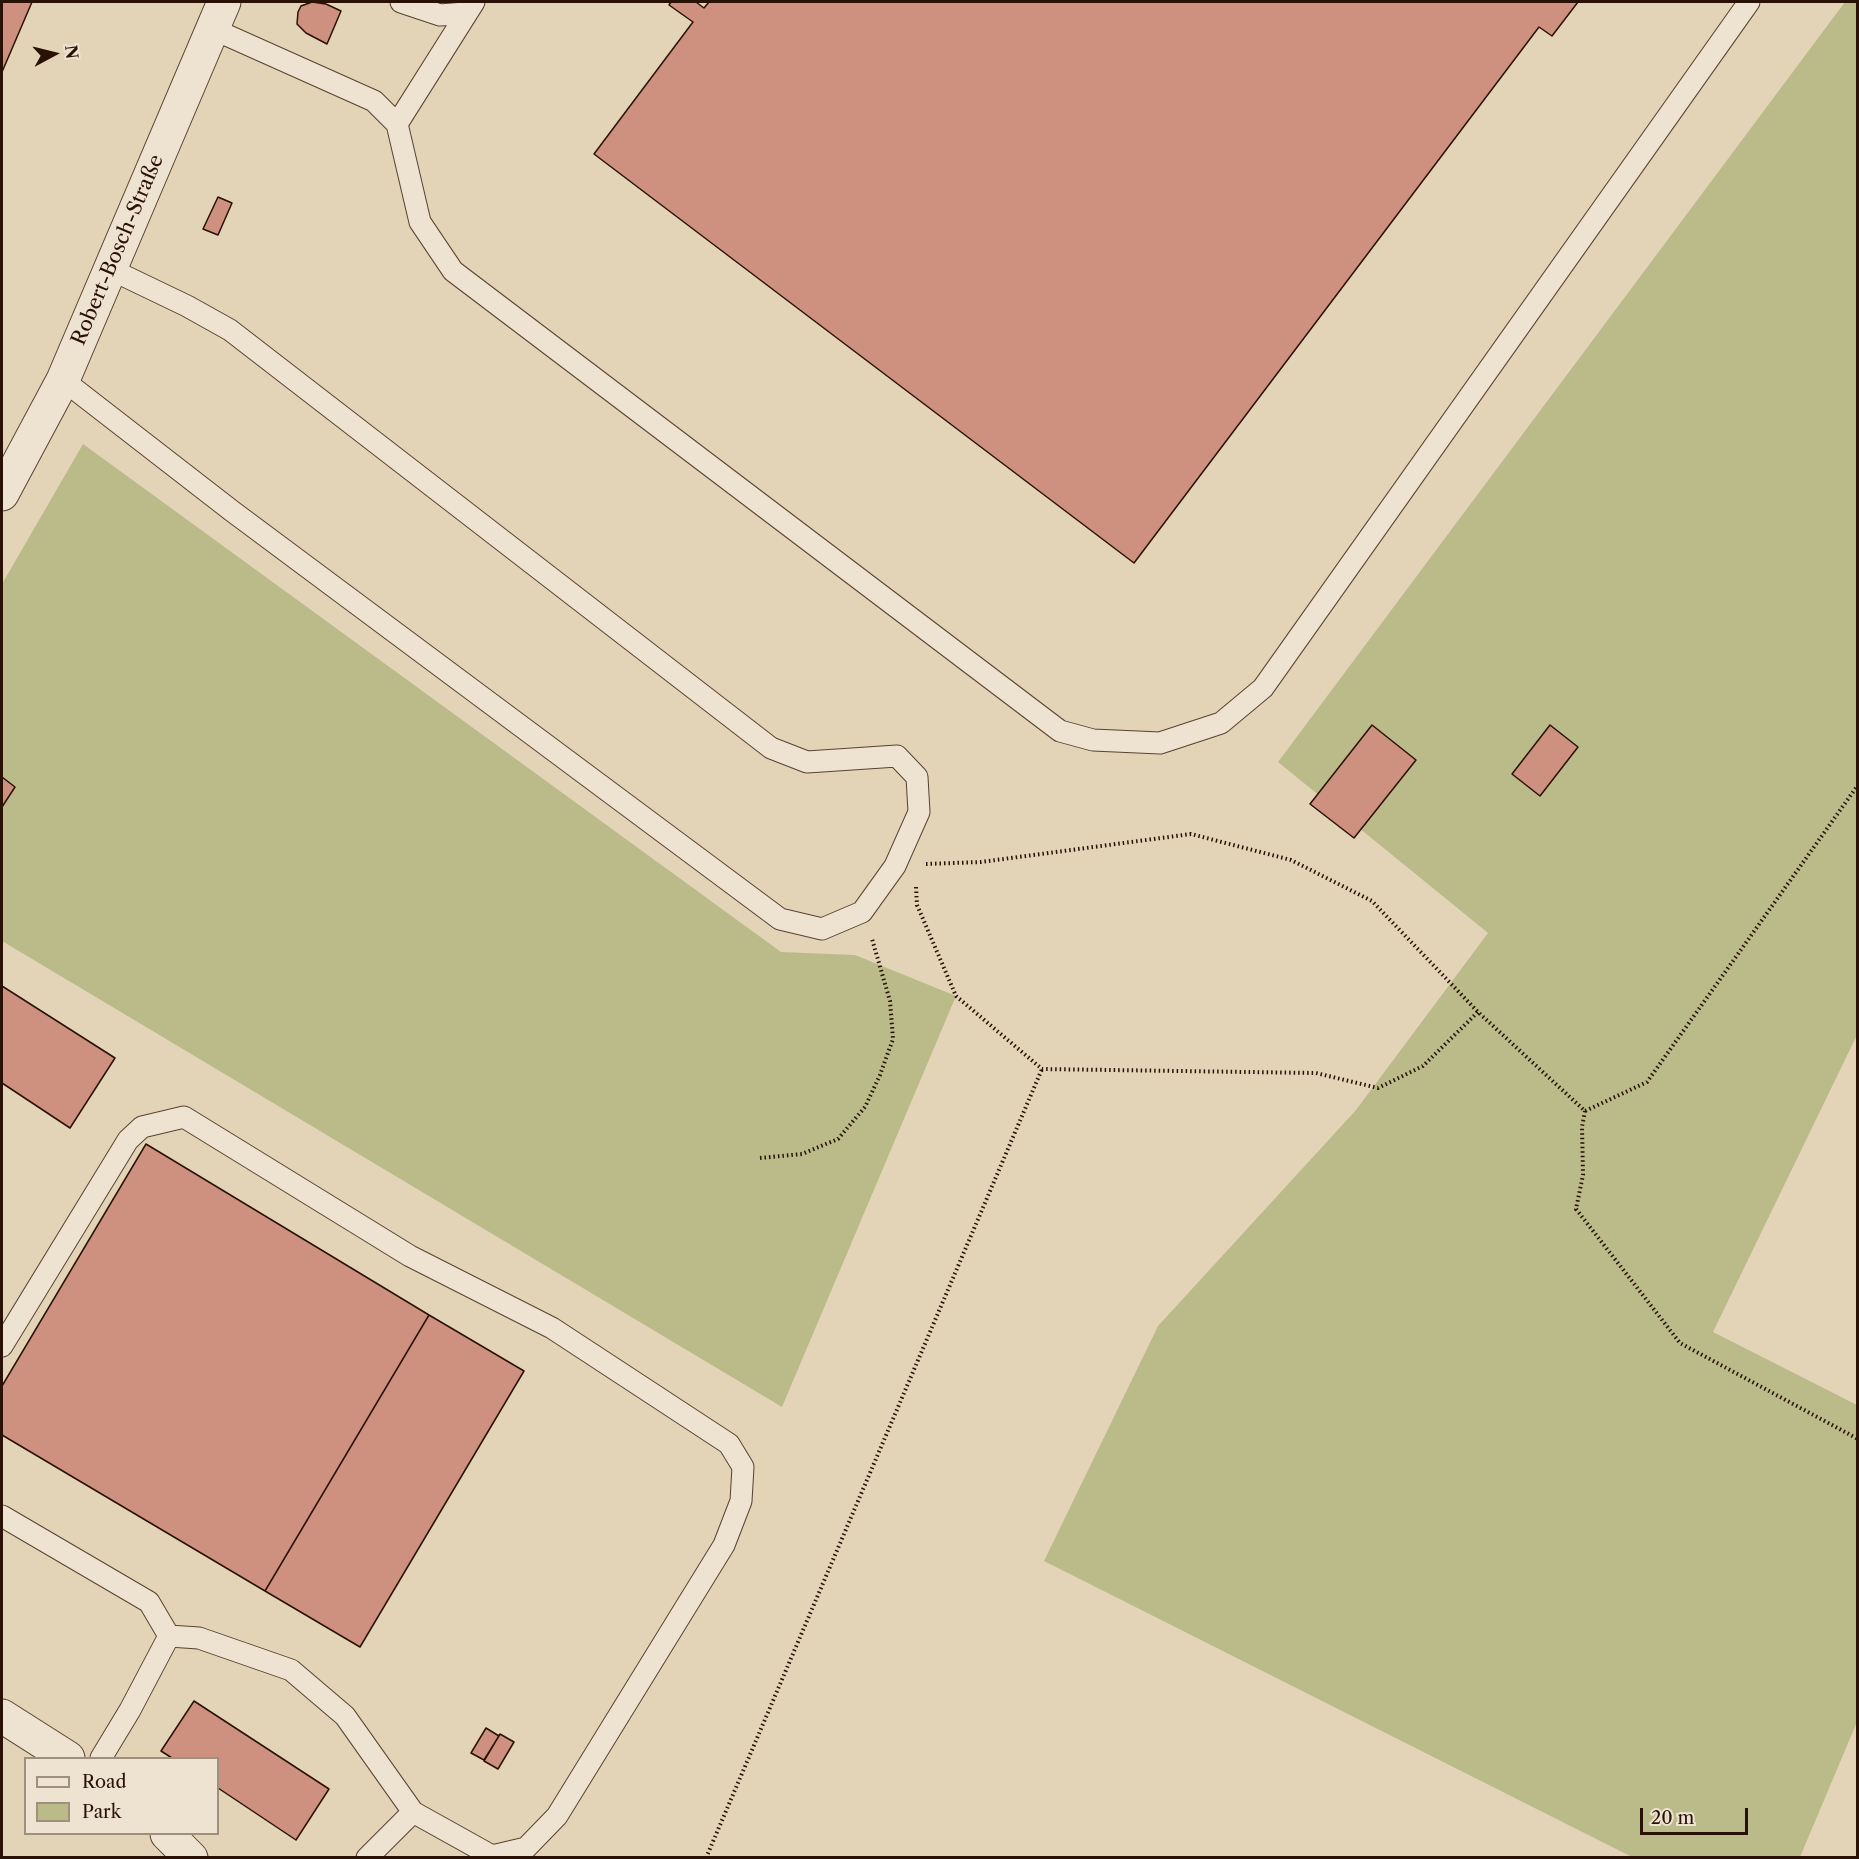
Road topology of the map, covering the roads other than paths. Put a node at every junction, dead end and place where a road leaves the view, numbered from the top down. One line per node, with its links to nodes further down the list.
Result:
1 (401, 2): 3 (lane)
2 (1749, 2): 5 (lane)
3 (469, 7): 5 (lane)
4 (218, 15): 5 (lane); 6 (street, Robert-Bosch-Straße)
5 (398, 124)
6 (110, 269): 7 (street, Robert-Bosch-Straße); 7 (lane)
7 (63, 380): 8 (street, Robert-Bosch-Straße)
8 (2, 494)
9 (2, 1346): 15 (lane)
10 (2, 1516): 11 (lane)
11 (169, 1636): 14 (lane); 15 (lane)
12 (2, 1716): 13 (street)
13 (66, 1757)
14 (102, 1757)
15 (413, 1812): 18 (lane)
16 (169, 1835): 17 (street)
17 (191, 1857)
18 (367, 1857)

